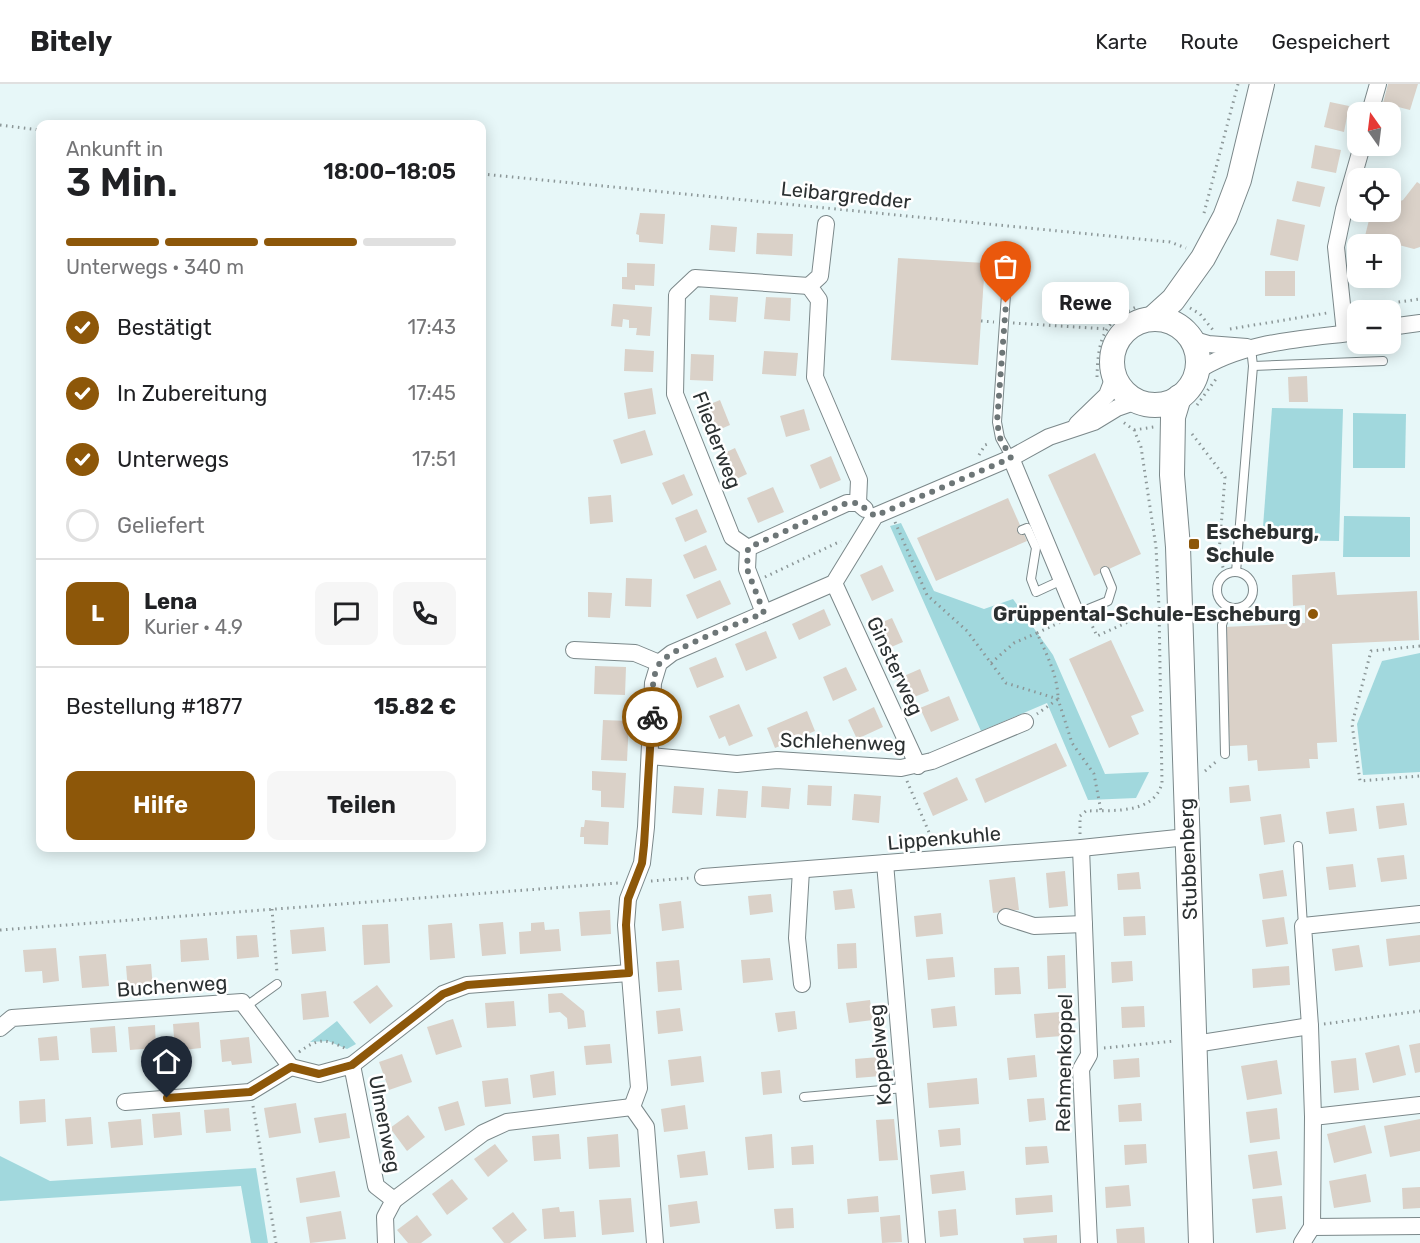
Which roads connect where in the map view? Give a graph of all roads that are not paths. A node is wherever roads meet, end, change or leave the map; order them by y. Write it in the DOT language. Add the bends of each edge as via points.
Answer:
graph roads {
  1 [pos="1262,84"];
  2 [pos="1378,84"];
  3 [pos="1373,102"];
  4 [pos="1359,156"];
  5 [pos="826,224"];
  6 [pos="1203,258"];
  7 [pos="1008,266"];
  8 [pos="809,286"];
  9 [pos="1149,312"];
  10 [pos="1347,322"];
  11 [pos="1420,323"];
  12 [pos="1401,326"];
  13 [pos="1347,334"];
  14 [pos="1190,337"];
  15 [pos="1251,348"];
  16 [pos="1383,361"];
  17 [pos="1253,366"];
  18 [pos="1208,373"];
  19 [pos="1106,377"];
  20 [pos="1140,402"];
  21 [pos="1186,403"];
  22 [pos="1072,429"];
  23 [pos="1011,458"];
  24 [pos="1172,475"];
  25 [pos="858,503"];
  26 [pos="882,513"];
  27 [pos="1022,530"];
  28 [pos="748,548"];
  29 [pos="1105,571"];
  30 [pos="1236,572"];
  31 [pos="1062,580"];
  32 [pos="834,583"];
  33 [pos="1228,607"];
  34 [pos="764,613"];
  35 [pos="1076,614"];
  36 [pos="574,650"];
  37 [pos="659,663"];
  38 [pos="1025,722"];
  39 [pos="1225,754"];
  40 [pos="650,756"];
  41 [pos="918,766"];
  42 [pos="1187,837"];
  43 [pos="1298,846"];
  44 [pos="1081,848"];
  45 [pos="885,863"];
  46 [pos="801,870"];
  47 [pos="704,878"];
  48 [pos="1420,914"];
  49 [pos="1006,917"];
  50 [pos="1084,924"];
  51 [pos="1303,926"];
  52 [pos="629,973"];
  53 [pos="277,984"];
  54 [pos="802,984"];
  55 [pos="245,1007"];
  56 [pos="1310,1026"];
  57 [pos="0,1028"];
  58 [pos="1189,1042"];
  59 [pos="289,1064"];
  60 [pos="352,1065"];
  61 [pos="904,1088"];
  62 [pos="804,1097"];
  63 [pos="125,1102"];
  64 [pos="1420,1105"];
  65 [pos="632,1107"];
  66 [pos="1313,1117"];
  67 [pos="394,1200"];
  68 [pos="1420,1226"];
  69 [pos="1312,1227"];
  70 [pos="386,1243"];
  71 [pos="655,1243"];
  72 [pos="917,1243"];
  73 [pos="1089,1243"];
  74 [pos="1201,1243"];
  75 [pos="1302,1243"];
  1 -- 6 [label="main road" via="1234,196"];
  2 -- 3 [label="street"];
  4 -- 10 [label="street" via="1336,247"];
  5 -- 8 [label="street" via="820,276"];
  6 -- 9 [label="main road" via="1173,300"];
  6 -- 14 [label="main road" via="1185,314"];
  7 -- 23 [label="lane" via="997,422 1000,438"];
  8 -- 25 [label="street" via="819,300 815,377 859,480"];
  8 -- 28 [label="street, Fliederweg" via="695,278 677,295 675,394 732,537"];
  9 -- 14 [label="main road" via="1180,326"];
  9 -- 19 [label="main road" via="1119,338"];
  11 -- 12 [label="street"];
  13 -- 15 [label="street"];
  14 -- 15 [label="street" via="1208,344"];
  14 -- 18 [label="main road"];
  15 -- 17 [label="lane"];
  15 -- 18 [label="street" via="1208,365"];
  16 -- 17 [label="lane"];
  17 -- 30 [label="lane"];
  18 -- 21 [label="main road" via="1190,386"];
  19 -- 20 [label="main road"];
  19 -- 22 [label="street" via="1107,395"];
  20 -- 21 [label="main road"];
  20 -- 22 [label="street"];
  20 -- 24 [label="main road, Stubbenberg" via="1158,427"];
  21 -- 24 [label="main road, Stubbenberg" via="1173,417"];
  22 -- 23 [label="street"];
  23 -- 26 [label="street"];
  23 -- 31 [label="street"];
  24 -- 42 [label="main road, Stubbenberg" via="1178,547"];
  25 -- 26 [label="street"];
  25 -- 28 [label="street" via="847,503"];
  26 -- 32 [label="street"];
  27 -- 31 [label="lane" via="1027,528 1036,548 1031,579 1036,592"];
  28 -- 34 [label="street" via="747,569"];
  29 -- 35 [label="lane" via="1112,588 1108,601"];
  30 -- 33 [label="lane" via="1225,575 1217,590"];
  30 -- 33 [label="lane" via="1249,579 1253,594 1244,606"];
  31 -- 35 [label="street"];
  32 -- 34 [label="street"];
  32 -- 41 [label="street, Ginsterweg"];
  33 -- 39 [label="lane" via="1222,626"];
  34 -- 37 [label="street" via="672,652"];
  36 -- 37 [label="street" via="635,654"];
  37 -- 40 [label="street" via="653,683"];
  38 -- 41 [label="street, Schlehenweg"];
  40 -- 41 [label="street, Schlehenweg" via="736,764 777,760"];
  40 -- 52 [label="street" via="642,863 628,899"];
  42 -- 44 [label="street, Lippenkuhle"];
  42 -- 58 [label="main road, Stubbenberg"];
  43 -- 51 [label="lane"];
  44 -- 45 [label="street, Lippenkuhle"];
  44 -- 50 [label="street, Rehmenkoppel"];
  45 -- 46 [label="street, Lippenkuhle"];
  45 -- 61 [label="street, Koppelweg"];
  46 -- 47 [label="street, Lippenkuhle"];
  46 -- 54 [label="street" via="797,938"];
  48 -- 51 [label="street"];
  49 -- 50 [label="street" via="1034,926"];
  50 -- 73 [label="street, Rehmenkoppel" via="1089,1055 1081,1069"];
  51 -- 56 [label="street"];
  52 -- 60 [label="street" via="467,985 443,994"];
  52 -- 65 [label="street" via="639,1088"];
  53 -- 55 [label="lane"];
  55 -- 57 [label="street, Buchenweg" via="242,1002 12,1018"];
  55 -- 59 [label="street, Buchenweg"];
  56 -- 58 [label="street"];
  56 -- 66 [label="street"];
  58 -- 74 [label="main road, Stubbenberg"];
  59 -- 60 [label="street, Ulmenweg" via="319,1074"];
  59 -- 63 [label="street" via="250,1092"];
  60 -- 67 [label="street, Ulmenweg" via="376,1186"];
  61 -- 62 [label="lane"];
  61 -- 72 [label="street, Koppelweg"];
  64 -- 66 [label="street"];
  65 -- 67 [label="street" via="507,1122 483,1133"];
  65 -- 71 [label="street" via="646,1127"];
  66 -- 69 [label="street"];
  67 -- 70 [label="street, Ulmenweg" via="385,1217"];
  68 -- 69 [label="street"];
  69 -- 75 [label="street"];
}
